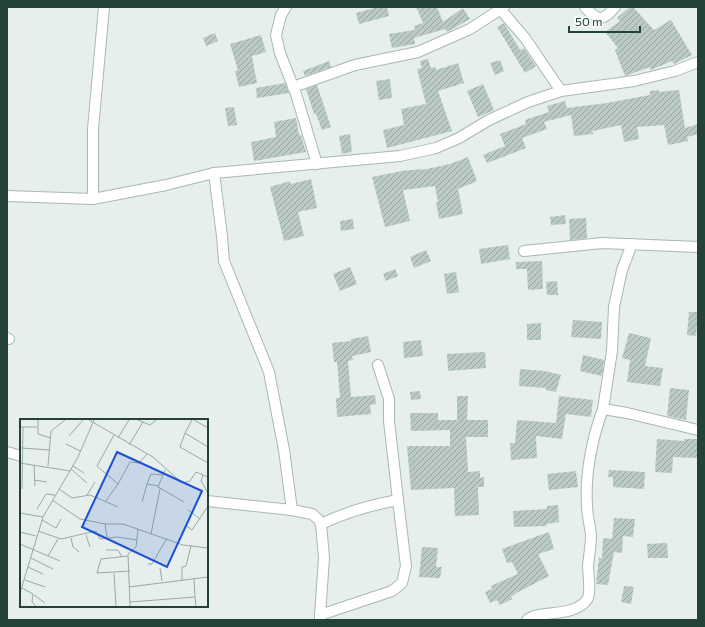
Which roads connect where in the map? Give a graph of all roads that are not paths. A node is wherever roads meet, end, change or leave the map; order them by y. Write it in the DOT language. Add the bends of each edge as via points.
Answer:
graph roads {
  1 [pos="104,7"];
  2 [pos="286,7"];
  3 [pos="585,7"];
  4 [pos="615,7"];
  5 [pos="502,8"];
  6 [pos="698,62"];
  7 [pos="293,87"];
  8 [pos="561,91"];
  9 [pos="317,164"];
  10 [pos="214,173"];
  11 [pos="7,196"];
  12 [pos="93,199"];
  13 [pos="632,244"];
  14 [pos="698,247"];
  15 [pos="524,251"];
  16 [pos="378,365"];
  17 [pos="603,409"];
  18 [pos="698,430"];
  19 [pos="7,452"];
  20 [pos="20,456"];
  21 [pos="398,500"];
  22 [pos="208,501"];
  23 [pos="292,510"];
  24 [pos="321,524"];
  25 [pos="320,618"];
  26 [pos="526,620"];
  1 -- 12 [label="street" via="93,130"];
  2 -- 7 [label="street" via="276,34"];
  3 -- 4 [label="street" via="594,17 603,18"];
  5 -- 7 [label="street" via="470,29 418,52 354,65"];
  5 -- 8 [label="street"];
  6 -- 8 [label="street" via="675,71 634,81"];
  7 -- 9 [label="street"];
  8 -- 9 [label="street" via="528,102 436,148 400,156"];
  9 -- 10 [label="street"];
  10 -- 12 [label="street"];
  10 -- 23 [label="street" via="224,261 269,372"];
  11 -- 12 [label="street"];
  13 -- 14 [label="street"];
  13 -- 15 [label="street" via="602,243"];
  13 -- 17 [label="street" via="622,270 614,307 612,351"];
  16 -- 21 [label="street" via="389,399"];
  17 -- 18 [label="street"];
  17 -- 26 [label="street" via="596,432 588,480 587,504 591,536 588,600 563,613"];
  19 -- 20 [label="street"];
  21 -- 24 [label="street" via="345,513"];
  21 -- 25 [label="street" via="406,566 402,583 392,591"];
  22 -- 23 [label="street"];
  23 -- 24 [label="street" via="312,514"];
  24 -- 25 [label="street" via="324,558"];
}
